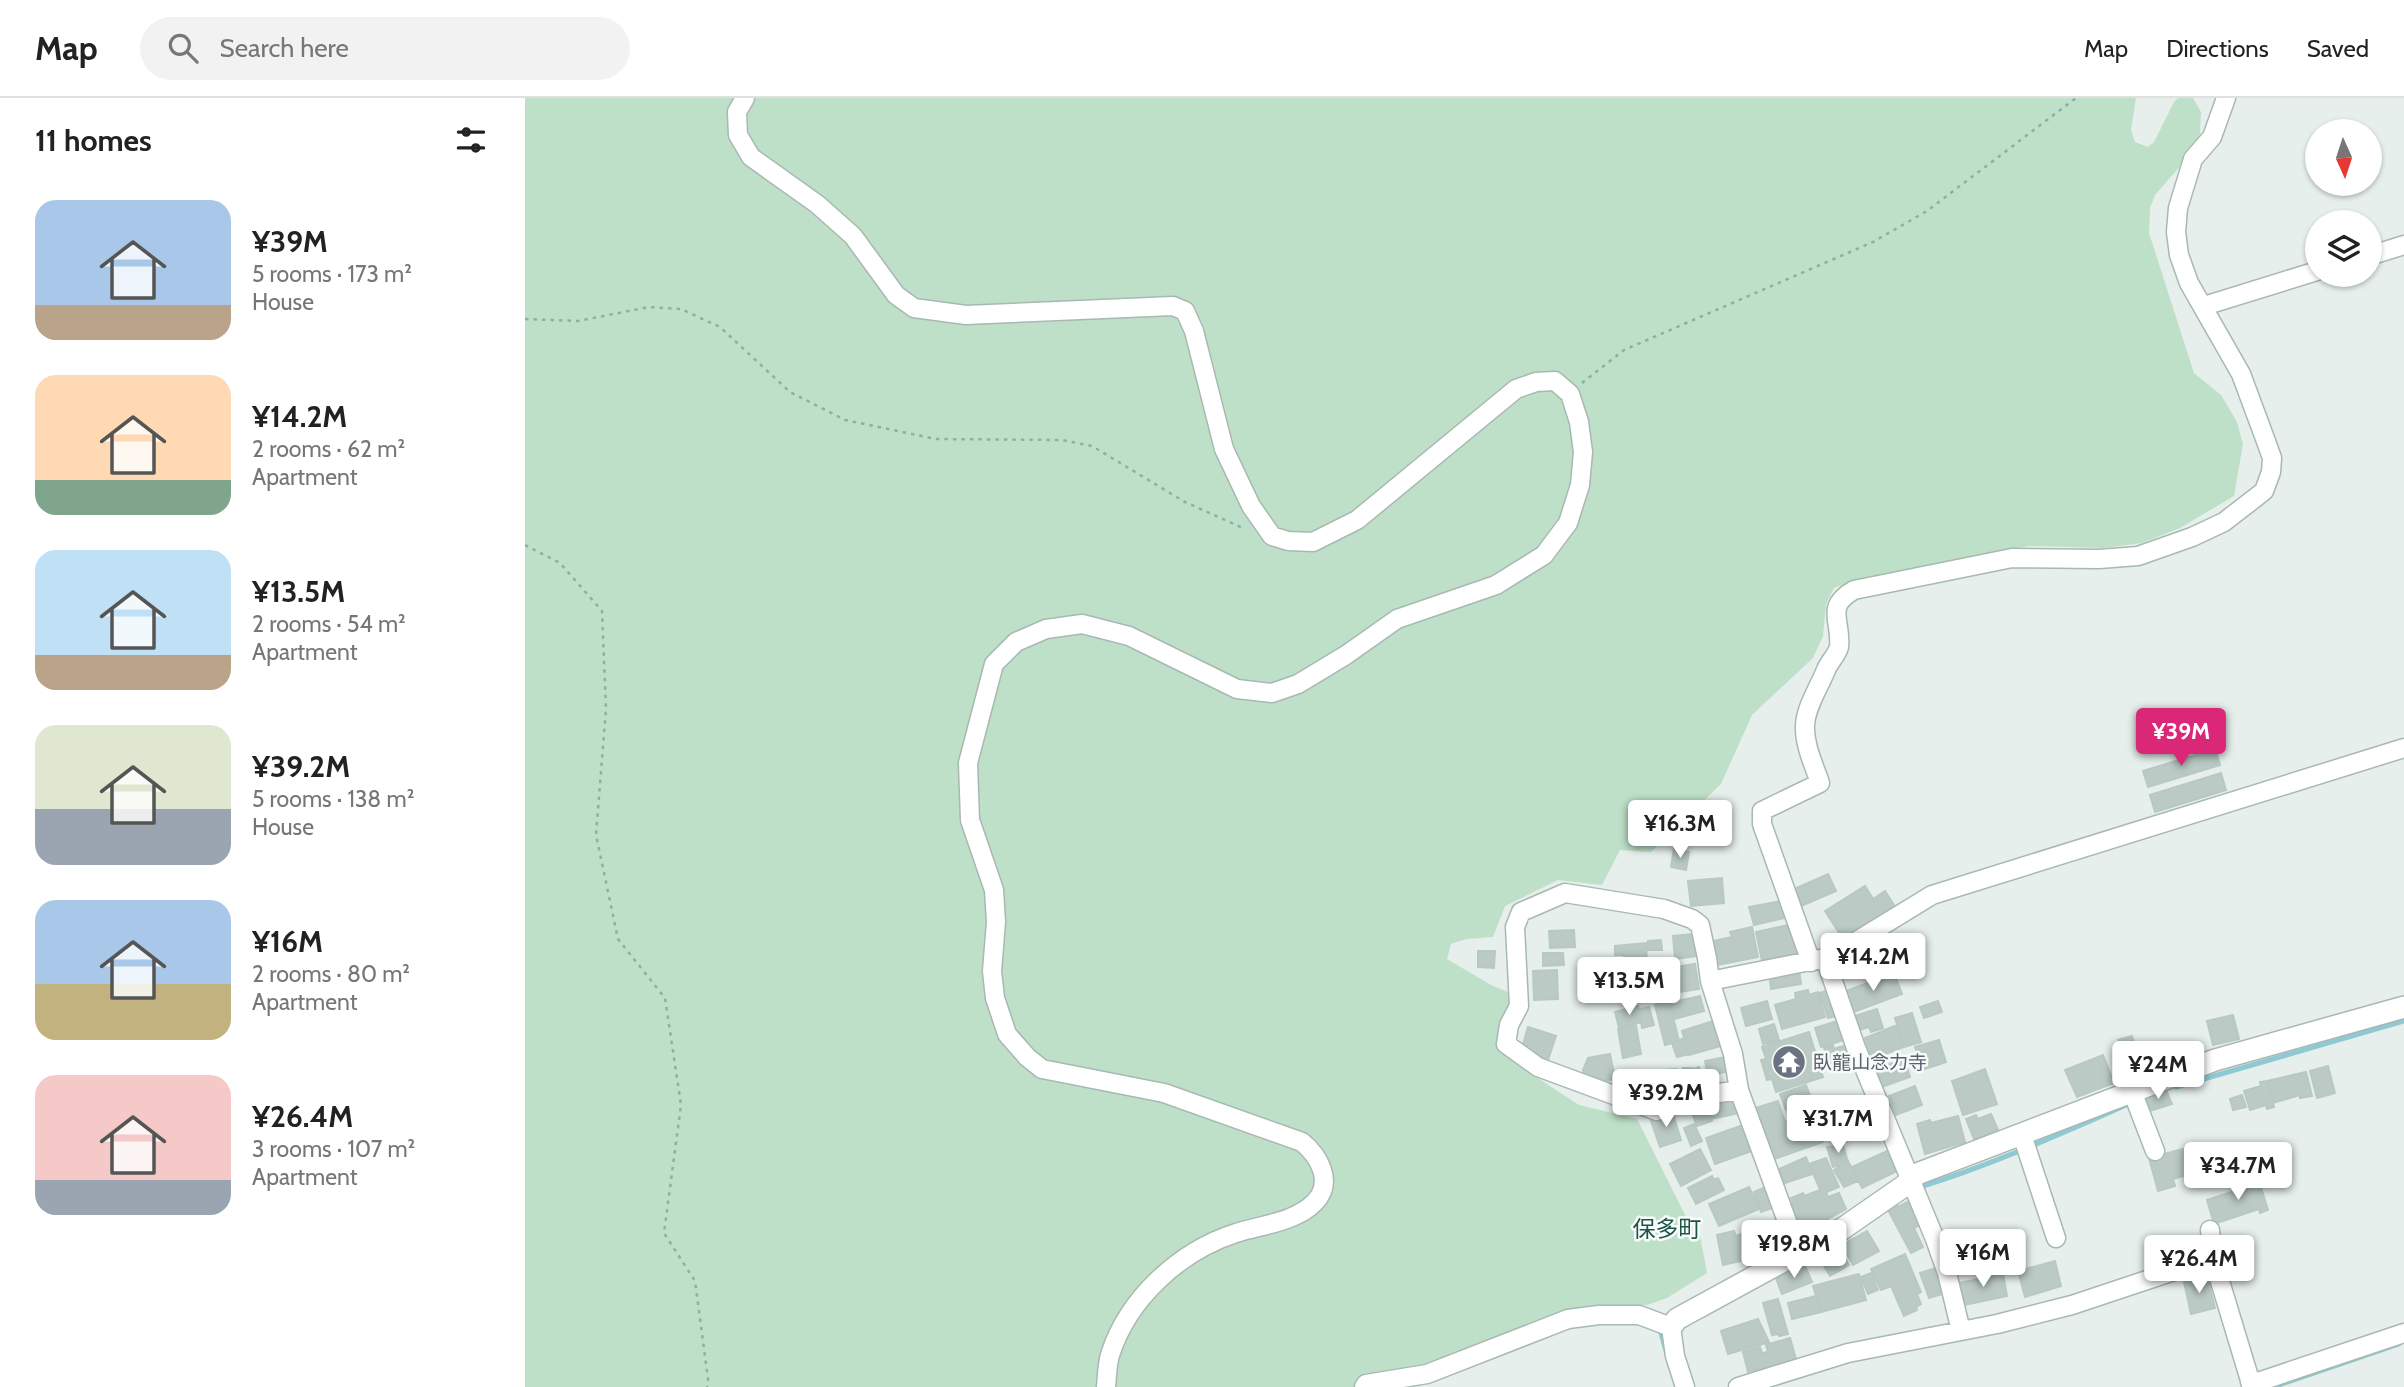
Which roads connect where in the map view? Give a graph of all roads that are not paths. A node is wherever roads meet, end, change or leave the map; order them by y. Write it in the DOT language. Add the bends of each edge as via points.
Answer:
graph roads {
  1 [pos="745,98"];
  2 [pos="2226,98"];
  3 [pos="2404,245"];
  4 [pos="2382,252"];
  5 [pos="2305,275"];
  6 [pos="2204,306"];
  7 [pos="2404,748"];
  8 [pos="1818,960"];
  9 [pos="1710,981"];
  10 [pos="2404,1007"];
  11 [pos="1739,1090"];
  12 [pos="2132,1091"];
  13 [pos="2025,1143"];
  14 [pos="2155,1151"];
  15 [pos="1911,1179"];
  16 [pos="2210,1230"];
  17 [pos="2056,1238"];
  18 [pos="1796,1246"];
  19 [pos="2213,1258"];
  20 [pos="1666,1325"];
  21 [pos="1961,1331"];
  22 [pos="2404,1333"];
  23 [pos="2251,1385"];
  24 [pos="1106,1387"];
  25 [pos="1364,1387"];
  26 [pos="1685,1387"];
  27 [pos="1738,1387"];
  1 -- 24 [label="street" via="737,112 738,135 751,157 853,236 896,295 914,308 966,315 1173,306 1185,312 1224,449 1251,506 1272,536 1313,542 1357,520 1516,389 1555,381 1570,394 1579,422 1583,452 1580,485 1567,523 1544,555 1496,585 1397,619 1298,684 1272,693 1237,689 1129,636 1082,624 1046,629 1016,642 994,664 968,762 967,786 970,820 994,890 992,971 1007,1034 1042,1069 1164,1093 1302,1142 1323,1168 1323,1190 1315,1202 1290,1217 1199,1248 1161,1276 1123,1322 1109,1357"];
  2 -- 6 [label="street" via="2213,137 2193,159 2178,208 2179,255"];
  3 -- 4 [label="street"];
  5 -- 6 [label="street"];
  6 -- 8 [label="street" via="2241,374 2272,458 2264,491 2224,522 2138,555 2012,558 1854,590 1836,608 1839,649 1828,665 1805,726 1820,783 1762,811 1762,824"];
  7 -- 8 [label="street" via="1932,895 1834,955"];
  8 -- 9 [label="street"];
  8 -- 15 [label="street"];
  9 -- 11 [label="street"];
  9 -- 11 [label="street" via="1700,925 1692,919 1664,909 1565,893 1521,912 1515,927 1519,1006 1506,1044 1538,1067 1657,1111 1692,1097"];
  10 -- 12 [label="street" via="2215,1060"];
  11 -- 18 [label="street"];
  12 -- 13 [label="street"];
  12 -- 14 [label="street"];
  13 -- 15 [label="street"];
  13 -- 17 [label="street"];
  15 -- 18 [label="street" via="1842,1229"];
  15 -- 21 [label="street" via="1947,1273"];
  16 -- 19 [label="street"];
  18 -- 20 [label="street"];
  19 -- 21 [label="street" via="2072,1305"];
  19 -- 23 [label="street"];
  20 -- 25 [label="street" via="1639,1315 1568,1319 1427,1374"];
  20 -- 26 [label="street"];
  21 -- 27 [label="street" via="1848,1353"];
  22 -- 23 [label="street"];
}
